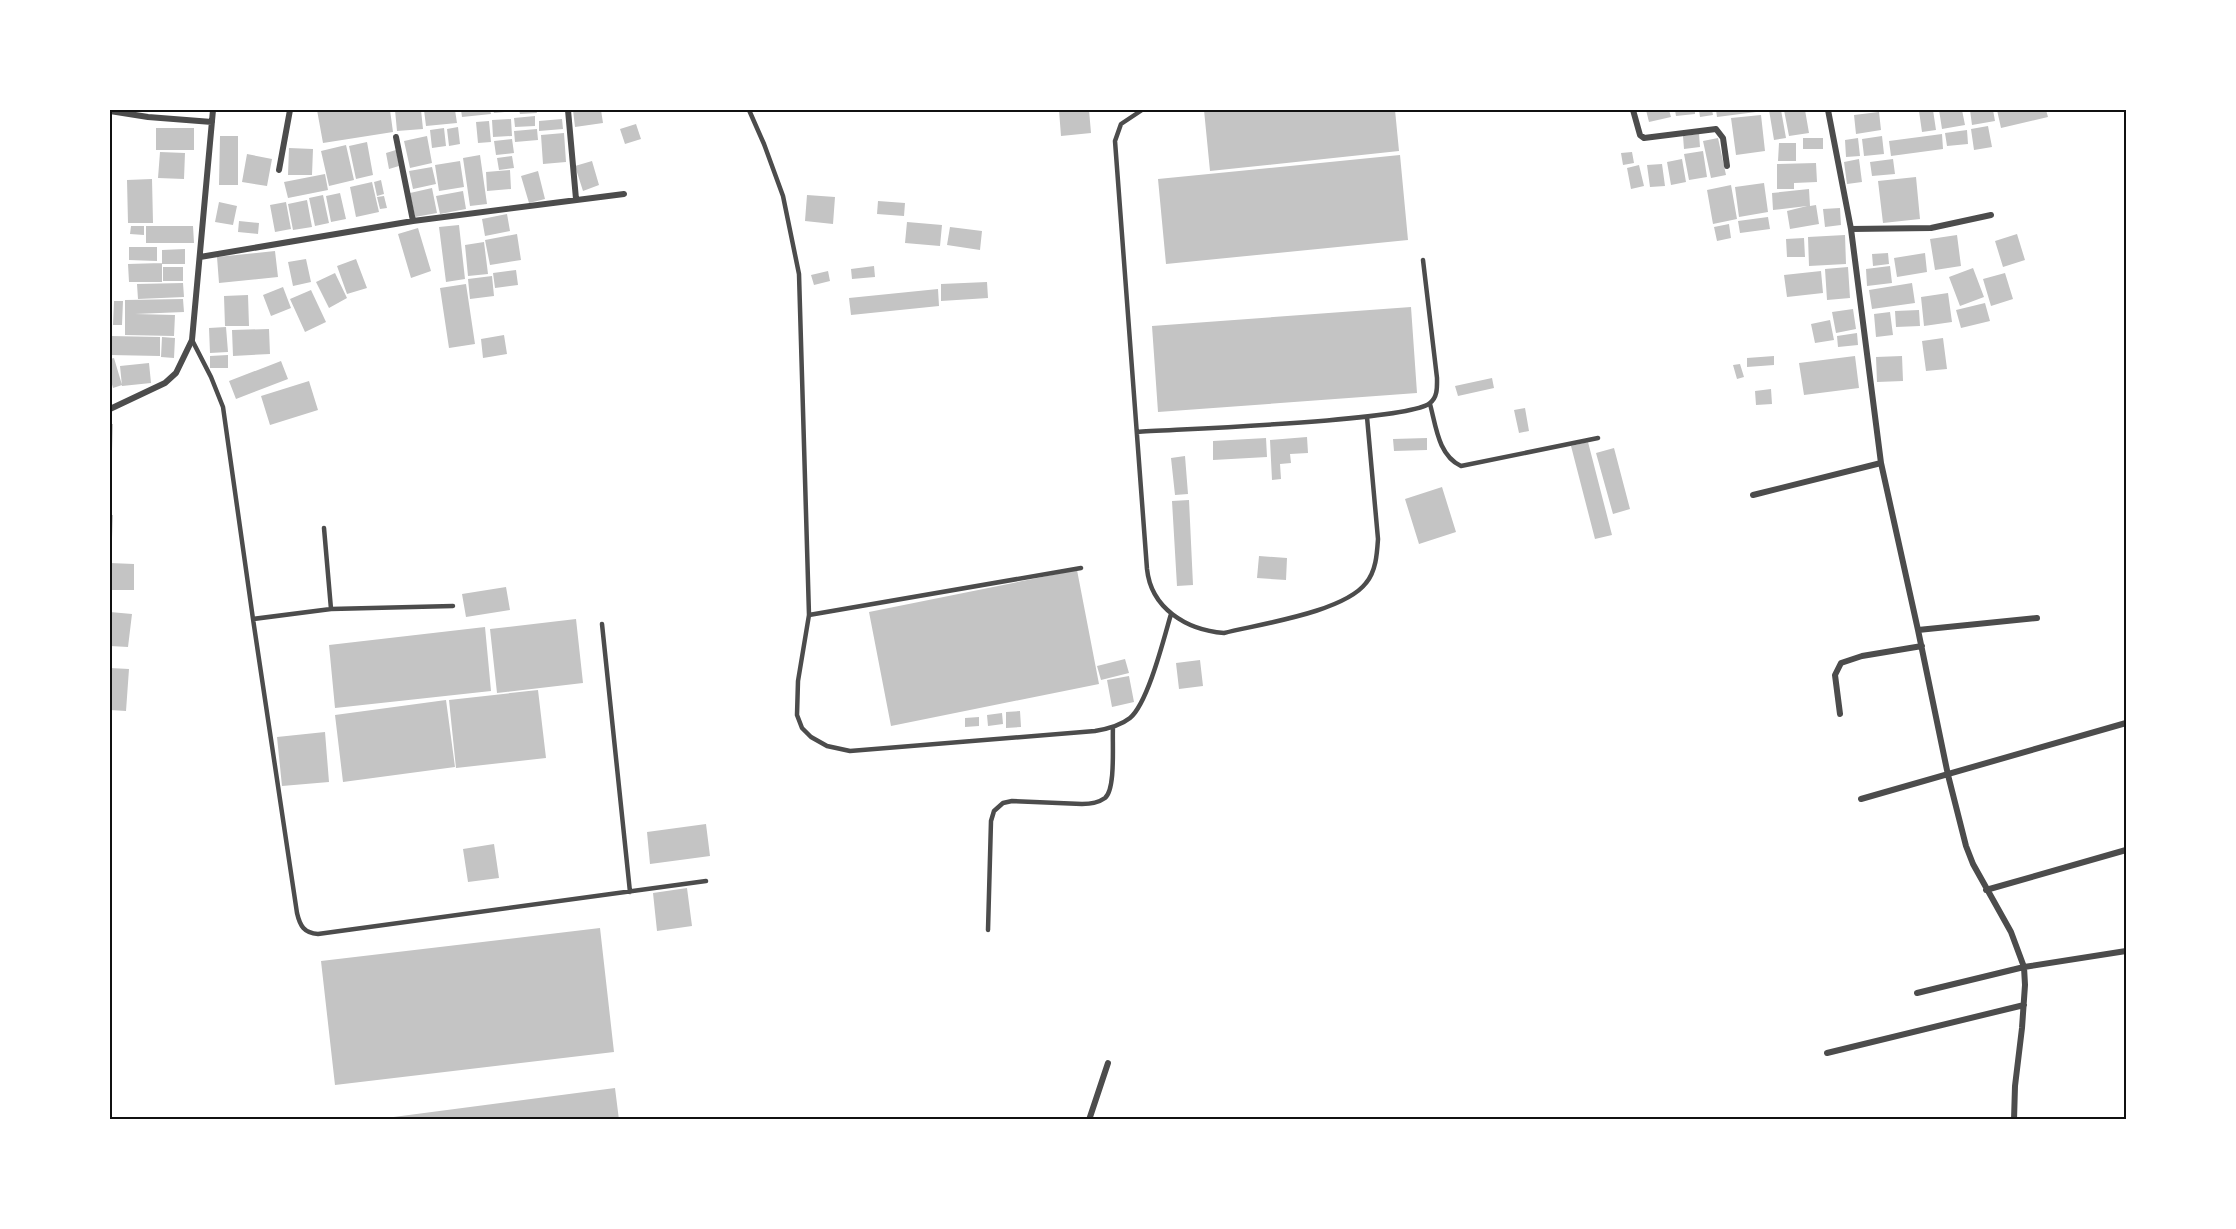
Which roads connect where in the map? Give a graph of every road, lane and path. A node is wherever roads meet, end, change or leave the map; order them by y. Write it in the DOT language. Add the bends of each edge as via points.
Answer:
graph roads {
  1 [pos="213,110"];
  2 [pos="290,110"];
  3 [pos="568,110"];
  4 [pos="749,110"];
  5 [pos="1142,110"];
  6 [pos="1633,110"];
  7 [pos="1828,110"];
  8 [pos="110,111"];
  9 [pos="212,122"];
  10 [pos="396,137"];
  11 [pos="1727,166"];
  12 [pos="279,170"];
  13 [pos="624,194"];
  14 [pos="576,199"];
  15 [pos="1991,215"];
  16 [pos="413,221"];
  17 [pos="1851,230"];
  18 [pos="200,257"];
  19 [pos="1423,260"];
  20 [pos="192,340"];
  21 [pos="1430,404"];
  22 [pos="110,409"];
  23 [pos="1367,417"];
  24 [pos="1137,432"];
  25 [pos="1598,438"];
  26 [pos="1881,463"];
  27 [pos="1753,495"];
  28 [pos="324,528"];
  29 [pos="1081,568"];
  30 [pos="453,606"];
  31 [pos="331,609"];
  32 [pos="1171,614"];
  33 [pos="809,615"];
  34 [pos="2037,618"];
  35 [pos="253,619"];
  36 [pos="602,624"];
  37 [pos="1918,630"];
  38 [pos="1922,646"];
  39 [pos="1840,714"];
  40 [pos="2127,723"];
  41 [pos="1113,727"];
  42 [pos="1948,775"];
  43 [pos="1861,799"];
  44 [pos="2127,849"];
  45 [pos="706,881"];
  46 [pos="1986,890"];
  47 [pos="630,892"];
  48 [pos="988,930"];
  49 [pos="2127,951"];
  50 [pos="2024,967"];
  51 [pos="1917,993"];
  52 [pos="2024,1005"];
  53 [pos="1827,1053"];
  54 [pos="1108,1064"];
  55 [pos="1089,1119"];
  56 [pos="2014,1119"];
  1 -- 9 [label="street"];
  2 -- 12 [label="street"];
  3 -- 14 [label="street"];
  4 -- 33 [label="lane" via="783,196 799,274"];
  5 -- 24 [label="lane" via="1121,124 1115,141"];
  6 -- 11 [label="street" via="1644,138 1716,129 1723,138"];
  7 -- 17 [label="street"];
  8 -- 9 [label="street"];
  9 -- 18 [label="street"];
  10 -- 16 [label="street"];
  13 -- 14 [label="street"];
  14 -- 16 [label="street"];
  15 -- 17 [label="street" via="1931,228"];
  16 -- 18 [label="street"];
  17 -- 26 [label="street"];
  18 -- 20 [label="street"];
  19 -- 21 [label="lane" via="1437,378 1437,392"];
  20 -- 22 [label="street" via="176,373 165,383"];
  20 -- 35 [label="lane" via="223,407"];
  21 -- 23 [label="lane"];
  21 -- 25 [label="lane" via="1443,449 1461,466"];
  23 -- 24 [label="lane"];
  23 -- 32 [label="lane" via="1378,539 1373,569 1362,587 1327,608 1224,633 1207,632"];
  24 -- 32 [label="lane" via="1148,580 1155,597"];
  26 -- 27 [label="street"];
  26 -- 37 [label="street"];
  28 -- 31 [label="lane"];
  29 -- 33 [label="lane"];
  30 -- 31 [label="lane"];
  31 -- 35 [label="lane"];
  32 -- 41 [label="lane" via="1139,706 1132,716"];
  33 -- 41 [label="lane" via="798,681 797,715 802,728 827,746 850,751"];
  34 -- 37 [label="street"];
  35 -- 47 [label="lane" via="297,913 305,931 318,934"];
  36 -- 47 [label="lane"];
  37 -- 38 [label="street"];
  38 -- 39 [label="street" via="1841,663 1835,675"];
  38 -- 42 [label="street"];
  40 -- 42 [label="street"];
  41 -- 48 [label="lane" via="1111,781 1104,798 1082,804 1012,801 994,811"];
  42 -- 43 [label="street"];
  42 -- 46 [label="street" via="1966,846"];
  44 -- 46 [label="street"];
  45 -- 47 [label="lane"];
  46 -- 50 [label="street" via="2011,932"];
  49 -- 50 [label="street"];
  50 -- 51 [label="street"];
  50 -- 52 [label="street"];
  52 -- 53 [label="street"];
  52 -- 56 [label="street"];
  54 -- 55 [label="street"];
}
